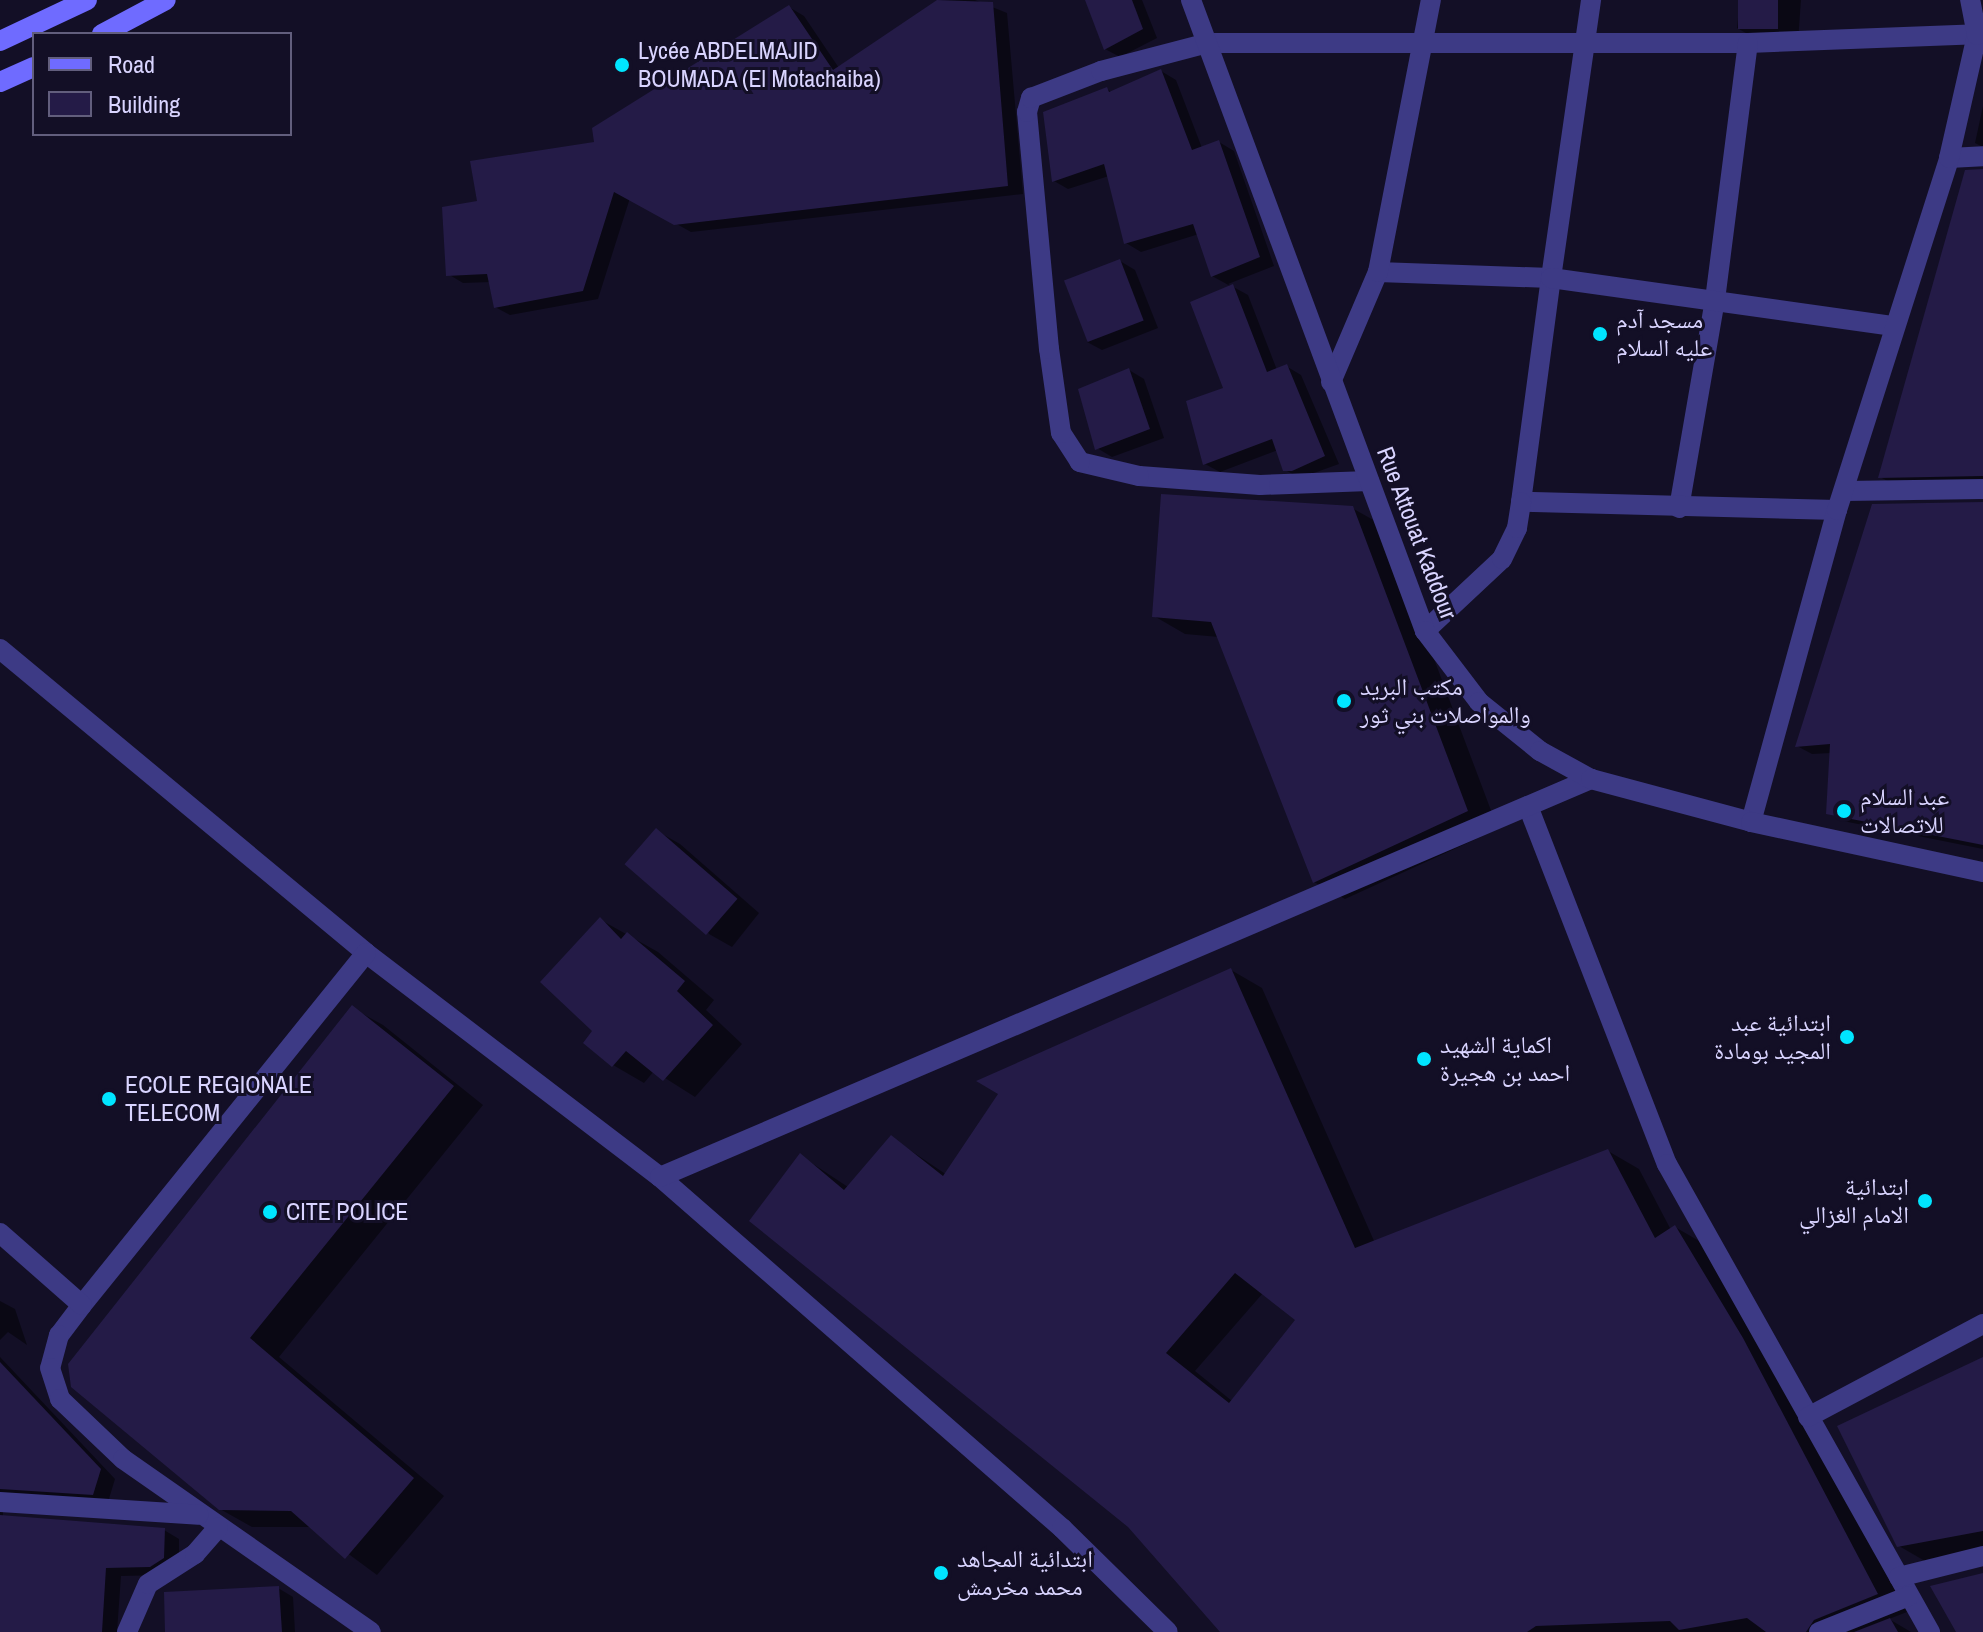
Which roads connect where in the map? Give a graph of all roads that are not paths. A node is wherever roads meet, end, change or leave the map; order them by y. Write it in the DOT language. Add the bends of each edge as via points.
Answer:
graph roads {
  1 [pos="87,0"];
  2 [pos="166,0"];
  3 [pos="1191,0"];
  4 [pos="1431,0"];
  5 [pos="1591,0"];
  6 [pos="1970,0"];
  7 [pos="106,32"];
  8 [pos="1980,35"];
  9 [pos="0,41"];
  10 [pos="1208,43"];
  11 [pos="1748,43"];
  12 [pos="1424,44"];
  13 [pos="1585,45"];
  14 [pos="32,68"];
  15 [pos="0,82"];
  16 [pos="1983,156"];
  17 [pos="1949,158"];
  18 [pos="1378,272"];
  19 [pos="1551,278"];
  20 [pos="1715,300"];
  21 [pos="1894,326"];
  22 [pos="1331,382"];
  23 [pos="1369,481"];
  24 [pos="1983,489"];
  25 [pos="1845,491"];
  26 [pos="1521,502"];
  27 [pos="1679,508"];
  28 [pos="1837,510"];
  29 [pos="1425,631"];
  30 [pos="0,649"];
  31 [pos="1591,779"];
  32 [pos="1528,806"];
  33 [pos="1751,822"];
  34 [pos="1983,872"];
  35 [pos="366,953"];
  36 [pos="660,1177"];
  37 [pos="0,1233"];
  38 [pos="82,1305"];
  39 [pos="1983,1324"];
  40 [pos="1808,1417"];
  41 [pos="0,1502"];
  42 [pos="199,1515"];
  43 [pos="218,1528"];
  44 [pos="1983,1556"];
  45 [pos="1899,1577"];
  46 [pos="1909,1596"];
  47 [pos="127,1632"];
  48 [pos="371,1632"];
  49 [pos="1168,1632"];
  50 [pos="1819,1632"];
  51 [pos="1930,1632"];
  1 -- 9 [label="main road"];
  2 -- 7 [label="main road"];
  3 -- 10 [label="street, Rue Attouat Kaddour"];
  4 -- 12 [label="street"];
  5 -- 13 [label="street"];
  6 -- 8 [label="street"];
  8 -- 11 [label="street"];
  8 -- 17 [label="street"];
  10 -- 12 [label="street"];
  10 -- 22 [label="street, Rue Attouat Kaddour"];
  10 -- 23 [label="street" via="1101,71 1031,98 1029,127 1061,433 1080,462 1139,476 1260,485"];
  11 -- 13 [label="street"];
  11 -- 20 [label="street"];
  12 -- 13 [label="street"];
  12 -- 18 [label="street"];
  13 -- 19 [label="street"];
  14 -- 15 [label="main road"];
  16 -- 17 [label="street"];
  17 -- 21 [label="street"];
  18 -- 19 [label="street"];
  18 -- 22 [label="street"];
  19 -- 20 [label="street"];
  19 -- 26 [label="street"];
  20 -- 21 [label="street"];
  20 -- 27 [label="street"];
  21 -- 25 [label="street"];
  22 -- 23 [label="street, Rue Attouat Kaddour"];
  23 -- 29 [label="street, Rue Attouat Kaddour"];
  24 -- 25 [label="street"];
  25 -- 28 [label="street"];
  26 -- 27 [label="street"];
  26 -- 29 [label="street" via="1517,528 1502,559"];
  27 -- 28 [label="street"];
  28 -- 33 [label="street"];
  29 -- 31 [label="street, Rue Attouat Kaddour" via="1504,726"];
  30 -- 35 [label="street"];
  31 -- 32 [label="street"];
  31 -- 33 [label="street, Rue Attouat Kaddour"];
  32 -- 36 [label="street"];
  32 -- 40 [label="street" via="1667,1164"];
  33 -- 34 [label="street, Rue Attouat Kaddour"];
  35 -- 36 [label="street"];
  35 -- 38 [label="street"];
  36 -- 49 [label="street" via="1062,1528"];
  37 -- 38 [label="street"];
  38 -- 42 [label="street" via="52,1350 50,1368 60,1399 123,1459"];
  39 -- 40 [label="street"];
  40 -- 45 [label="street"];
  41 -- 42 [label="street"];
  42 -- 43 [label="street"];
  43 -- 47 [label="street" via="195,1554 148,1584"];
  43 -- 48 [label="street"];
  44 -- 45 [label="street"];
  45 -- 46 [label="street"];
  46 -- 50 [label="street"];
  46 -- 51 [label="street"];
}
